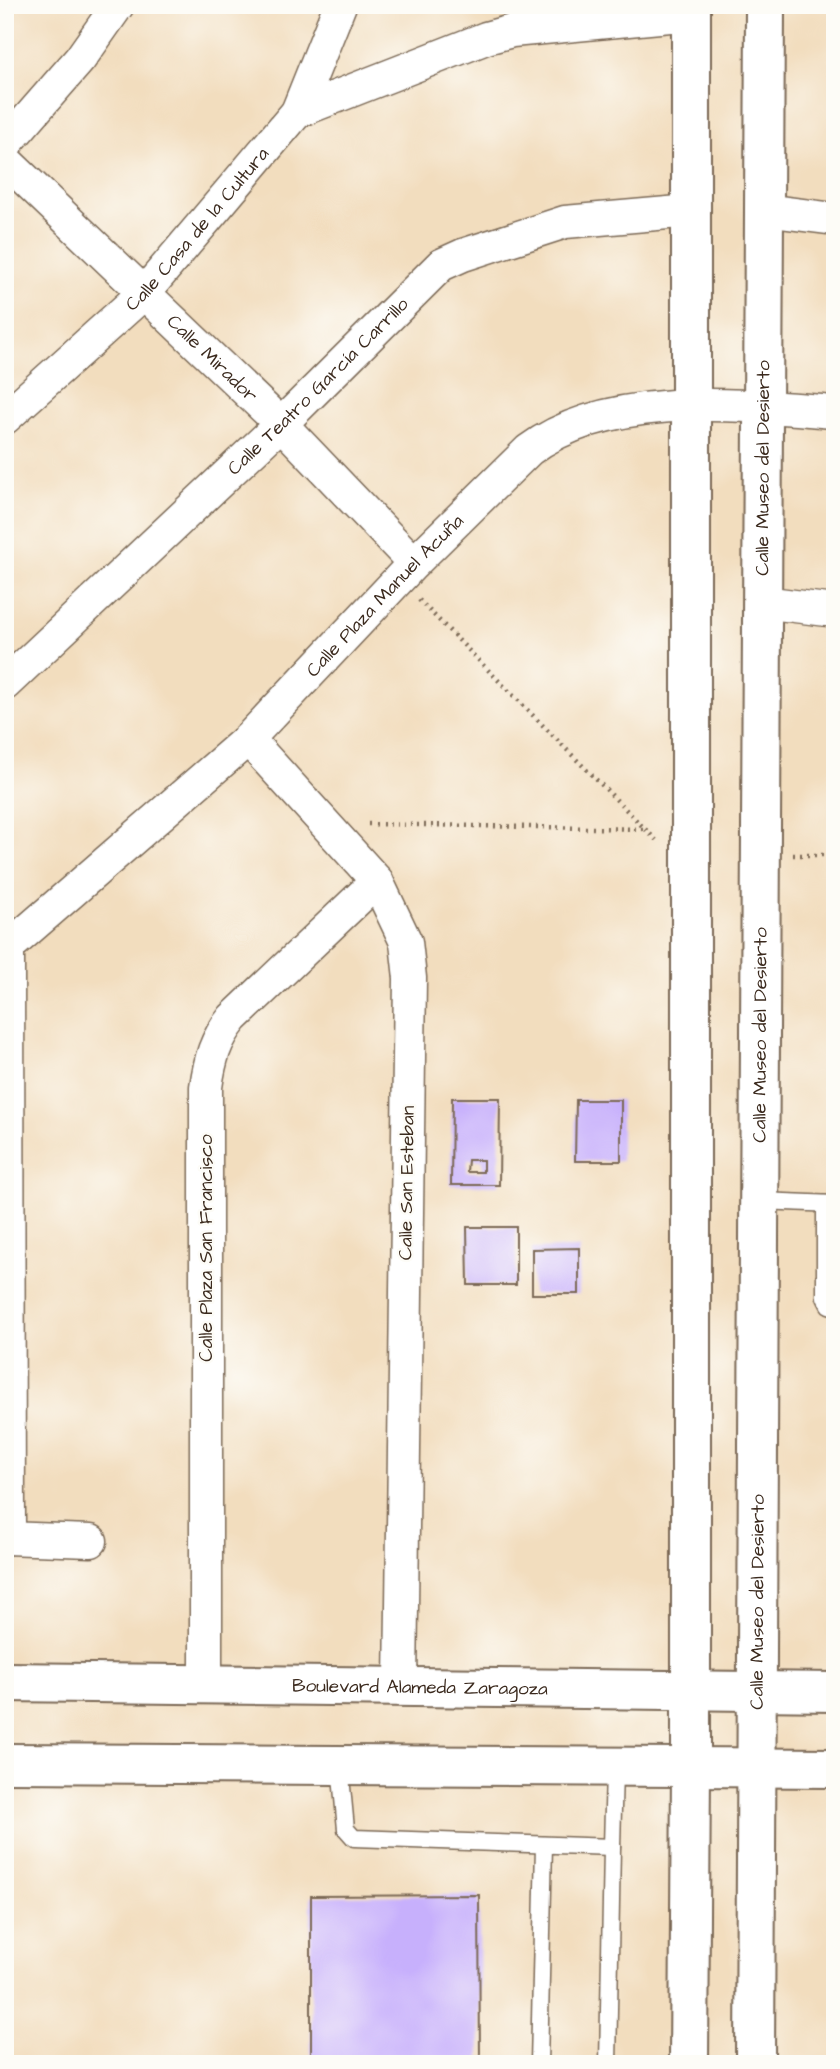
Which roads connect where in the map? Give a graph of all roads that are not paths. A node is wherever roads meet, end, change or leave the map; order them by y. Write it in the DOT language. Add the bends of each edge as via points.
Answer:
graph roads {
  1 [pos="118,5"];
  2 [pos="340,5"];
  3 [pos="765,5"];
  4 [pos="691,10"];
  5 [pos="297,112"];
  6 [pos="5,145"];
  7 [pos="5,160"];
  8 [pos="764,210"];
  9 [pos="691,211"];
  10 [pos="835,219"];
  11 [pos="144,293"];
  12 [pos="692,404"];
  13 [pos="763,407"];
  14 [pos="835,412"];
  15 [pos="5,418"];
  16 [pos="281,424"];
  17 [pos="406,571"];
  18 [pos="762,602"];
  19 [pos="835,611"];
  20 [pos="5,684"];
  21 [pos="248,738"];
  22 [pos="377,881"];
  23 [pos="7,950"];
  24 [pos="760,1201"];
  25 [pos="830,1204"];
  26 [pos="835,1307"];
  27 [pos="7,1538"];
  28 [pos="91,1541"];
  29 [pos="5,1682"];
  30 [pos="206,1684"];
  31 [pos="401,1685"];
  32 [pos="691,1691"];
  33 [pos="758,1692"];
  34 [pos="835,1692"];
  35 [pos="5,1763"];
  36 [pos="340,1766"];
  37 [pos="835,1768"];
  38 [pos="614,1769"];
  39 [pos="691,1769"];
  40 [pos="758,1769"];
  41 [pos="544,1845"];
  42 [pos="612,1847"];
  43 [pos="540,2064"];
  44 [pos="608,2064"];
  45 [pos="688,2064"];
  46 [pos="755,2064"];
  1 -- 6 [label="street" via="80,59"];
  2 -- 5 [label="street, Calle Casa de la Cultura"];
  3 -- 8 [label="street, Calle Museo del Desierto"];
  4 -- 5 [label="street" via="512,31"];
  4 -- 9 [label="street"];
  5 -- 11 [label="street, Calle Casa de la Cultura"];
  7 -- 11 [label="street, Calle Mirador"];
  8 -- 10 [label="street"];
  8 -- 13 [label="street, Calle Museo del Desierto"];
  9 -- 12 [label="street"];
  9 -- 16 [label="street, Calle Teatro García Carrillo" via="565,222 441,265"];
  11 -- 15 [label="street, Calle Casa de la Cultura"];
  11 -- 16 [label="street, Calle Mirador"];
  12 -- 13 [label="street, Calle Plaza Manuel Acuña"];
  12 -- 17 [label="street, Calle Plaza Manuel Acuña" via="594,418 549,434"];
  12 -- 32 [label="street"];
  13 -- 14 [label="street, Calle Plaza Manuel Acuña"];
  13 -- 18 [label="street, Calle Museo del Desierto"];
  16 -- 17 [label="street, Calle Mirador"];
  16 -- 20 [label="street, Calle Teatro García Carrillo"];
  17 -- 21 [label="street, Calle Plaza Manuel Acuña"];
  18 -- 19 [label="street"];
  18 -- 24 [label="street, Calle Museo del Desierto"];
  21 -- 22 [label="street, Calle San Esteban"];
  21 -- 23 [label="street, Calle Plaza Manuel Acuña"];
  22 -- 30 [label="street, Calle Plaza San Francisco" via="233,1018 218,1037 210,1059 206,1087"];
  22 -- 31 [label="street, Calle San Esteban" via="406,942 410,978"];
  23 -- 27 [label="street"];
  24 -- 25 [label="lane"];
  24 -- 33 [label="street, Calle Museo del Desierto"];
  25 -- 26 [label="lane" via="825,1297"];
  27 -- 28 [label="street"];
  29 -- 30 [label="street, Boulevard Alameda Zaragoza"];
  30 -- 31 [label="street, Boulevard Alameda Zaragoza"];
  31 -- 32 [label="street, Boulevard Alameda Zaragoza"];
  32 -- 33 [label="street, Boulevard Alameda Zaragoza"];
  32 -- 39 [label="street"];
  33 -- 34 [label="street, Boulevard Alameda Zaragoza"];
  33 -- 40 [label="street, Calle Museo del Desierto"];
  35 -- 36 [label="street"];
  36 -- 38 [label="street"];
  36 -- 41 [label="lane" via="346,1829 354,1838"];
  37 -- 40 [label="street"];
  38 -- 39 [label="street"];
  38 -- 42 [label="lane"];
  39 -- 40 [label="street"];
  39 -- 45 [label="street"];
  40 -- 46 [label="street, Calle Museo del Desierto"];
  41 -- 42 [label="lane"];
  41 -- 43 [label="lane"];
  42 -- 44 [label="lane"];
}
